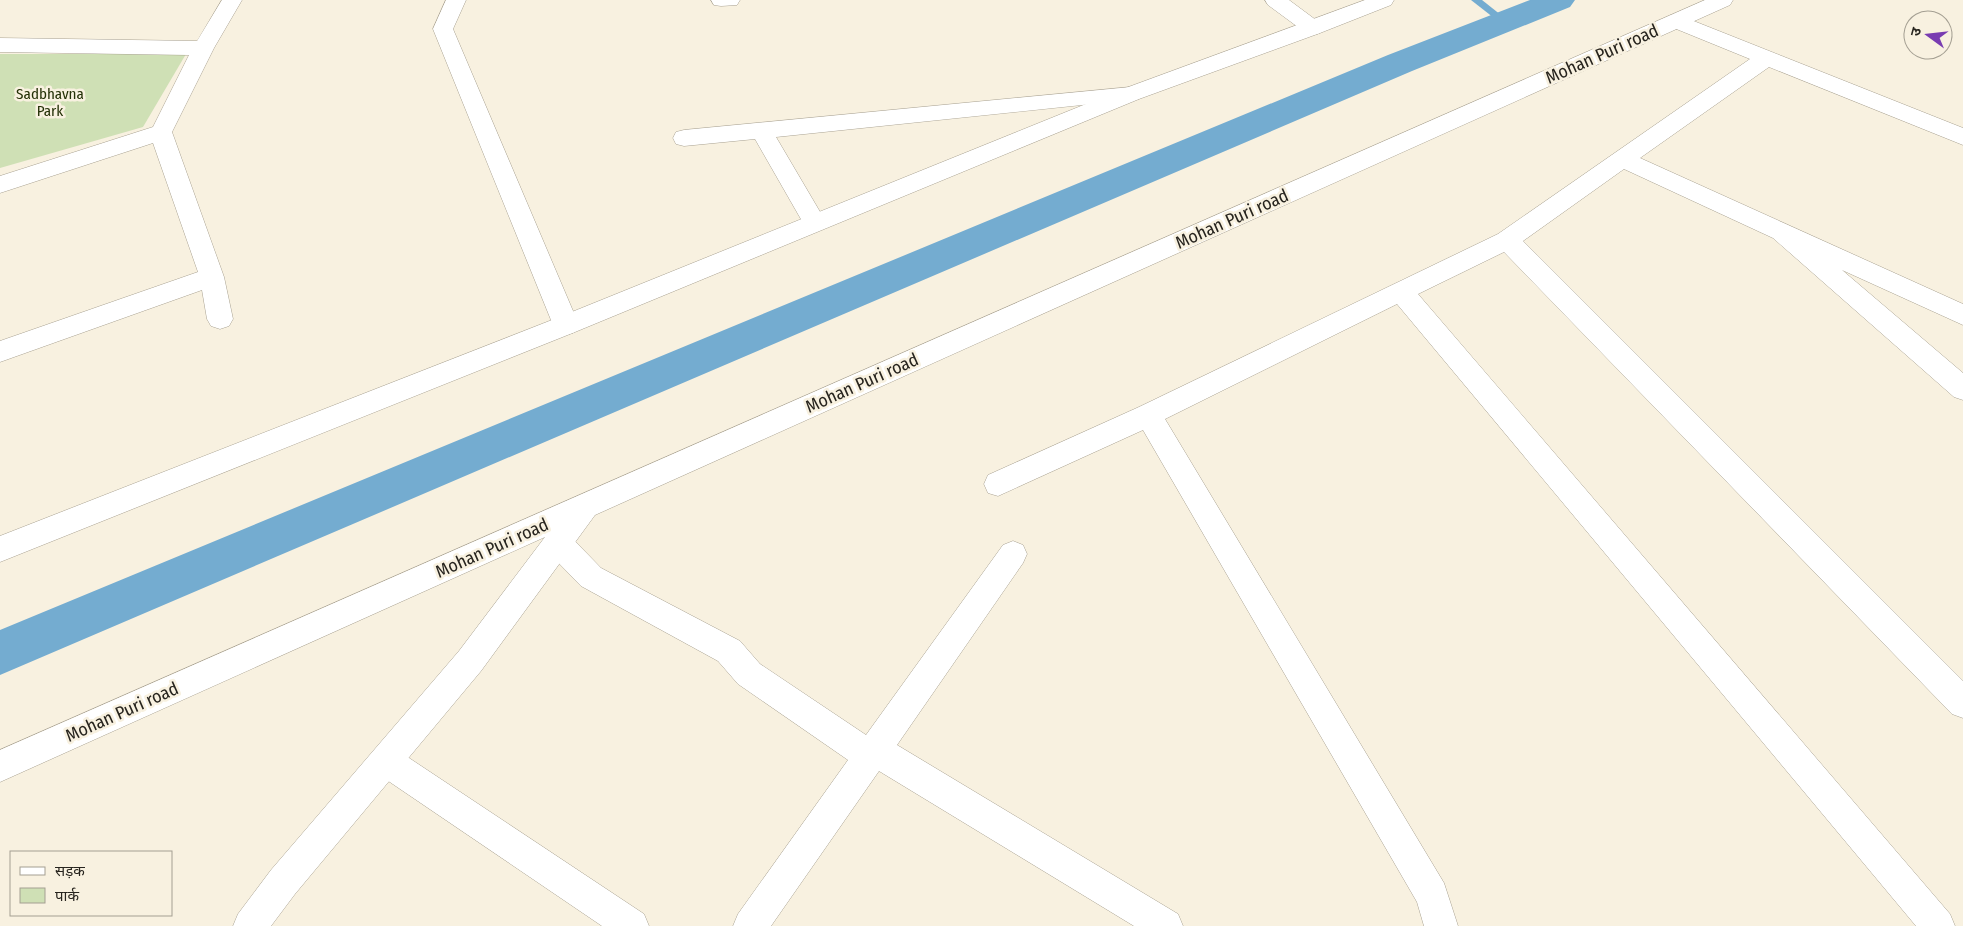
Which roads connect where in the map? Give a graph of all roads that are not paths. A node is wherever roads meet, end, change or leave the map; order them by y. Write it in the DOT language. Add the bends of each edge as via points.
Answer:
graph roads {
  1 [pos="232,0"];
  2 [pos="456,0"];
  3 [pos="721,0"];
  4 [pos="730,0"];
  5 [pos="1275,0"];
  6 [pos="1384,0"];
  7 [pos="1724,0"];
  8 [pos="1676,21"];
  9 [pos="1313,28"];
  10 [pos="0,45"];
  11 [pos="202,48"];
  12 [pos="1766,58"];
  13 [pos="1131,94"];
  14 [pos="761,130"];
  15 [pos="161,132"];
  16 [pos="1963,137"];
  17 [pos="684,138"];
  18 [pos="1622,159"];
  19 [pos="0,185"];
  20 [pos="814,222"];
  21 [pos="1781,232"];
  22 [pos="1507,240"];
  23 [pos="212,277"];
  24 [pos="1401,291"];
  25 [pos="1963,314"];
  26 [pos="220,319"];
  27 [pos="566,325"];
  28 [pos="0,352"];
  29 [pos="1963,389"];
  30 [pos="1148,415"];
  31 [pos="998,484"];
  32 [pos="586,506"];
  33 [pos="558,543"];
  34 [pos="0,549"];
  35 [pos="1013,554"];
  36 [pos="1963,703"];
  37 [pos="875,750"];
  38 [pos="386,761"];
  39 [pos="0,766"];
  40 [pos="250,926"];
  41 [pos="632,926"];
  42 [pos="750,926"];
  43 [pos="1166,926"];
  44 [pos="1441,926"];
  45 [pos="1938,926"];
  1 -- 11 [label="street"];
  2 -- 27 [label="street" via="443,29"];
  3 -- 4 [label="street"];
  5 -- 9 [label="street"];
  6 -- 9 [label="street"];
  7 -- 8 [label="street, Mohan Puri road"];
  8 -- 12 [label="street"];
  8 -- 32 [label="street, Mohan Puri road"];
  9 -- 13 [label="street"];
  10 -- 11 [label="street"];
  11 -- 15 [label="street"];
  12 -- 16 [label="street"];
  12 -- 18 [label="street"];
  13 -- 14 [label="street"];
  13 -- 20 [label="street"];
  14 -- 17 [label="street"];
  14 -- 20 [label="street"];
  15 -- 19 [label="street"];
  15 -- 23 [label="street"];
  18 -- 21 [label="street"];
  18 -- 22 [label="street"];
  20 -- 27 [label="street"];
  21 -- 25 [label="street"];
  21 -- 29 [label="street"];
  22 -- 24 [label="street"];
  22 -- 36 [label="street"];
  23 -- 26 [label="street"];
  23 -- 28 [label="street"];
  24 -- 30 [label="street"];
  24 -- 45 [label="street"];
  27 -- 34 [label="street"];
  30 -- 31 [label="street"];
  30 -- 44 [label="street" via="1432,894"];
  32 -- 33 [label="street"];
  32 -- 39 [label="street, Mohan Puri road"];
  33 -- 37 [label="street" via="591,577 729,651 749,674 867,754"];
  33 -- 38 [label="street" via="470,661"];
  35 -- 37 [label="street"];
  37 -- 42 [label="street"];
  37 -- 43 [label="street"];
  38 -- 40 [label="street" via="283,882"];
  38 -- 41 [label="street"];
}
